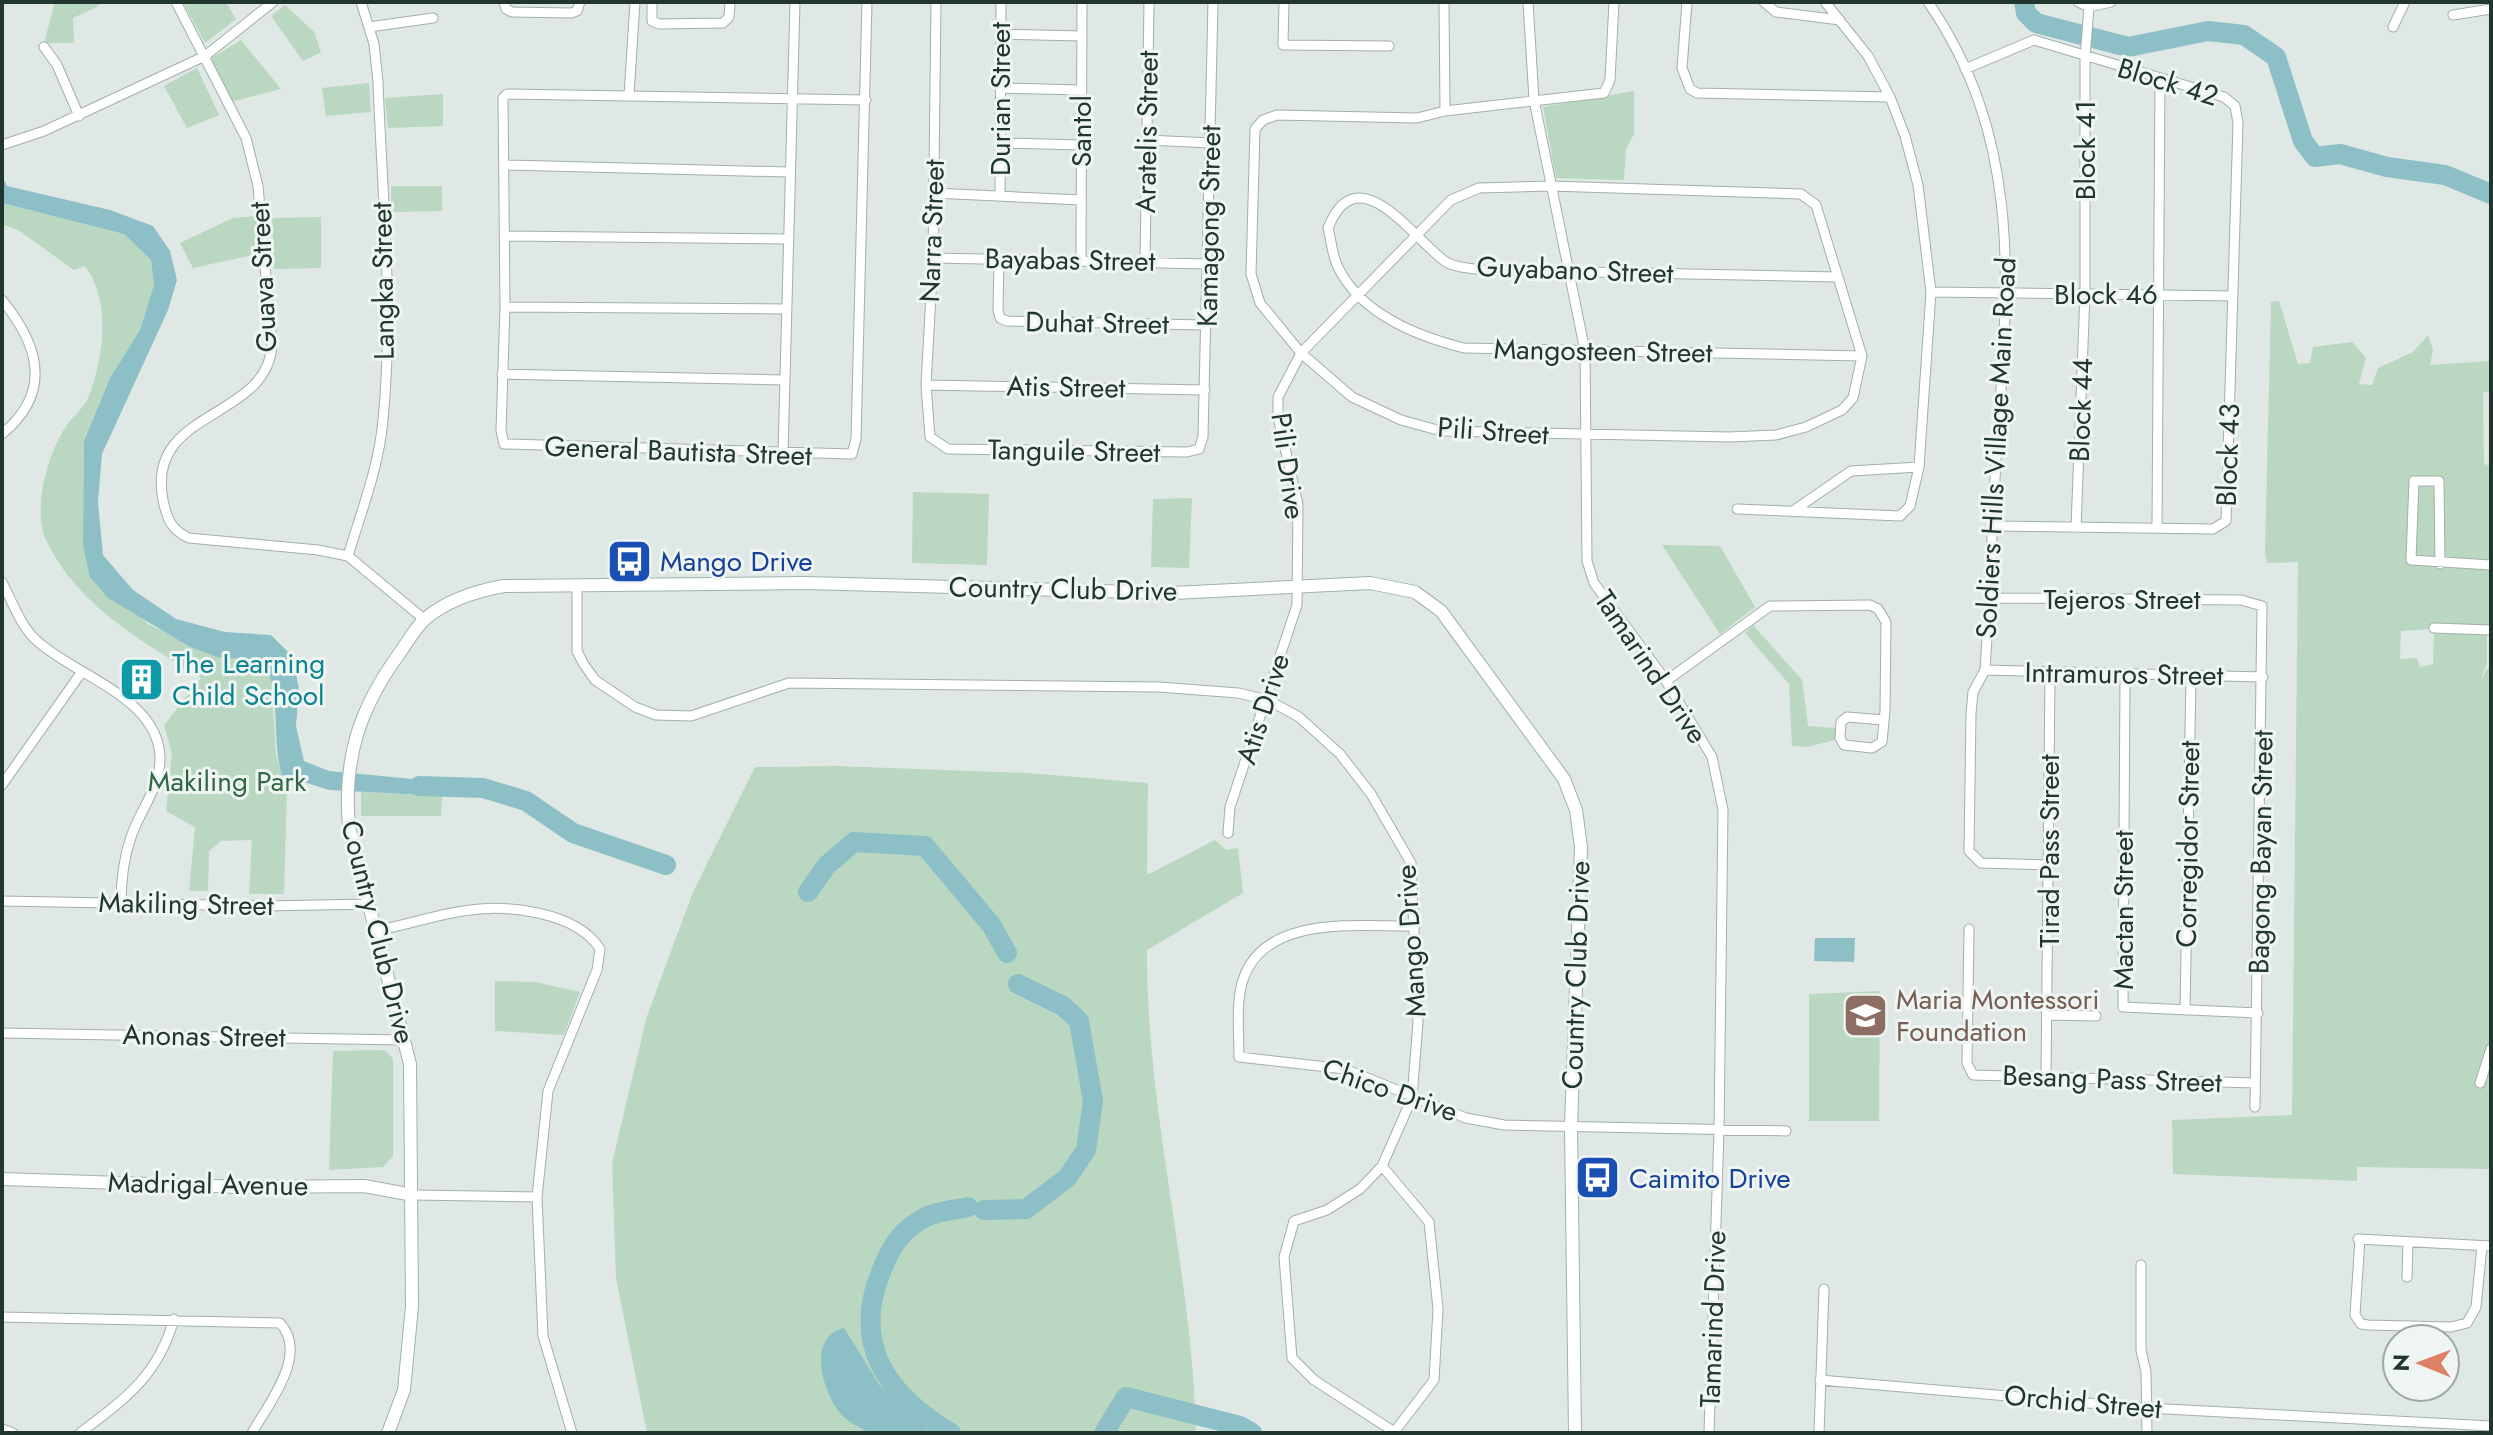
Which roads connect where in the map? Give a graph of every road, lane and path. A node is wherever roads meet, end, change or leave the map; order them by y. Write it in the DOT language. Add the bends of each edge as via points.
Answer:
graph roads {
  1 [pos="176,2"];
  2 [pos="273,2"];
  3 [pos="361,2"];
  4 [pos="504,2"];
  5 [pos="635,2"];
  6 [pos="652,2"];
  7 [pos="730,2"];
  8 [pos="795,2"];
  9 [pos="867,2"];
  10 [pos="936,2"];
  11 [pos="1001,2"];
  12 [pos="1082,2"];
  13 [pos="1149,2"];
  14 [pos="1213,2"];
  15 [pos="1284,2"];
  16 [pos="1444,2"];
  17 [pos="1528,2"];
  18 [pos="1614,2"];
  19 [pos="1687,2"];
  20 [pos="1764,2"];
  21 [pos="1825,2"];
  22 [pos="1928,2"];
  23 [pos="2078,2"];
  24 [pos="2111,2"];
  25 [pos="2405,2"];
  26 [pos="579,6"];
  27 [pos="2089,7"];
  28 [pos="2491,9"];
  29 [pos="2453,15"];
  30 [pos="433,18"];
  31 [pos="1840,20"];
  32 [pos="369,27"];
  33 [pos="2393,27"];
  34 [pos="1000,34"];
  35 [pos="1082,36"];
  36 [pos="1389,46"];
  37 [pos="44,47"];
  38 [pos="205,56"];
  39 [pos="2085,58"];
  40 [pos="1965,69"];
  41 [pos="2160,78"];
  42 [pos="1001,88"];
  43 [pos="1081,90"];
  44 [pos="629,95"];
  45 [pos="793,97"];
  46 [pos="1890,97"];
  47 [pos="866,100"];
  48 [pos="1534,100"];
  49 [pos="1445,111"];
  50 [pos="79,116"];
  51 [pos="1147,140"];
  52 [pos="1002,143"];
  53 [pos="1211,143"];
  54 [pos="2,145"];
  55 [pos="1081,145"];
  56 [pos="505,165"];
  57 [pos="789,172"];
  58 [pos="1550,186"];
  59 [pos="934,193"];
  60 [pos="1000,196"];
  61 [pos="1081,200"];
  62 [pos="1416,235"];
  63 [pos="504,236"];
  64 [pos="786,239"];
  65 [pos="933,258"];
  66 [pos="999,259"];
  67 [pos="1081,260"];
  68 [pos="1145,262"];
  69 [pos="1208,264"];
  70 [pos="1567,270"];
  71 [pos="1838,277"];
  72 [pos="1931,292"];
  73 [pos="2085,293"];
  74 [pos="1359,294"];
  75 [pos="2008,294"];
  76 [pos="2158,294"];
  77 [pos="2233,296"];
  78 [pos="2,300"];
  79 [pos="505,307"];
  80 [pos="785,309"];
  81 [pos="1206,325"];
  82 [pos="1585,351"];
  83 [pos="1301,353"];
  84 [pos="1862,356"];
  85 [pos="502,374"];
  86 [pos="783,380"];
  87 [pos="926,385"];
  88 [pos="1205,390"];
  89 [pos="2,434"];
  90 [pos="1586,436"];
  91 [pos="948,449"];
  92 [pos="1199,449"];
  93 [pos="783,453"];
  94 [pos="1919,467"];
  95 [pos="1737,509"];
  96 [pos="1793,511"];
  97 [pos="1992,526"];
  98 [pos="2157,527"];
  99 [pos="2076,528"];
  100 [pos="348,556"];
  101 [pos="2440,564"];
  102 [pos="2491,565"];
  103 [pos="2,582"];
  104 [pos="1295,584"];
  105 [pos="577,587"];
  106 [pos="1989,598"];
  107 [pos="2255,602"];
  108 [pos="425,620"];
  109 [pos="2434,628"];
  110 [pos="2491,630"];
  111 [pos="1985,670"];
  112 [pos="81,673"];
  113 [pos="2050,674"];
  114 [pos="2125,676"];
  115 [pos="2191,677"];
  116 [pos="2263,677"];
  117 [pos="1666,681"];
  118 [pos="1268,700"];
  119 [pos="1884,720"];
  120 [pos="3,782"];
  121 [pos="1228,833"];
  122 [pos="2049,865"];
  123 [pos="2,901"];
  124 [pos="121,904"];
  125 [pos="370,904"];
  126 [pos="1415,926"];
  127 [pos="1969,929"];
  128 [pos="378,930"];
  129 [pos="2185,1010"];
  130 [pos="2258,1013"];
  131 [pos="2047,1015"];
  132 [pos="2096,1016"];
  133 [pos="2,1033"];
  134 [pos="405,1040"];
  135 [pos="2491,1049"];
  136 [pos="2046,1077"];
  137 [pos="2255,1083"];
  138 [pos="2480,1083"];
  139 [pos="1412,1098"];
  140 [pos="2255,1107"];
  141 [pos="1571,1126"];
  142 [pos="1719,1131"];
  143 [pos="1786,1131"];
  144 [pos="1382,1166"];
  145 [pos="2,1179"];
  146 [pos="413,1195"];
  147 [pos="537,1197"];
  148 [pos="2408,1242"];
  149 [pos="2487,1246"];
  150 [pos="2141,1265"];
  151 [pos="2407,1277"];
  152 [pos="1824,1289"];
  153 [pos="2,1317"];
  154 [pos="174,1319"];
  155 [pos="1820,1380"];
  156 [pos="2147,1408"];
  157 [pos="2491,1426"];
  158 [pos="2,1429"];
  159 [pos="1395,1432"];
  160 [pos="13,1433"];
  161 [pos="80,1433"];
  162 [pos="252,1433"];
  163 [pos="388,1433"];
  164 [pos="572,1433"];
  165 [pos="1575,1433"];
  166 [pos="1709,1433"];
  167 [pos="1819,1433"];
  168 [pos="2147,1433"];
  1 -- 38 [label="street, Guava Street"];
  2 -- 38 [label="street"];
  3 -- 32 [label="street, Langka Street"];
  4 -- 26 [label="street" via="512,12"];
  5 -- 44 [label="street"];
  6 -- 7 [label="street" via="652,21 659,24 723,23"];
  8 -- 45 [label="street"];
  9 -- 47 [label="street"];
  10 -- 59 [label="street, Narra Street"];
  11 -- 34 [label="street, Durian Street"];
  12 -- 35 [label="street, Santol"];
  13 -- 51 [label="street, Aratelis Street"];
  14 -- 53 [label="street, Kamagong Street"];
  15 -- 36 [label="street" via="1283,45"];
  16 -- 49 [label="street"];
  17 -- 48 [label="street, Tamarind Drive"];
  18 -- 48 [label="street" via="1610,80 1604,93"];
  19 -- 46 [label="street" via="1682,68 1697,93"];
  20 -- 31 [label="street" via="1776,12"];
  21 -- 31 [label="street"];
  22 -- 40 [label="street, Soldiers Hills Village Main Road"];
  23 -- 27 [label="street"];
  24 -- 27 [label="street"];
  25 -- 33 [label="street"];
  27 -- 39 [label="street, Block 41"];
  28 -- 29 [label="street"];
  30 -- 32 [label="street"];
  31 -- 46 [label="street"];
  32 -- 100 [label="street, Langka Street" via="377,70 385,264 383,421"];
  34 -- 35 [label="street"];
  34 -- 42 [label="street, Durian Street"];
  35 -- 43 [label="street, Santol"];
  37 -- 50 [label="street"];
  38 -- 50 [label="street"];
  38 -- 100 [label="street, Guava Street" via="246,138 258,186 271,362 249,393 178,438 164,470 167,520 189,538"];
  39 -- 40 [label="street, Block 42" via="2034,40"];
  39 -- 41 [label="street, Block 42"];
  39 -- 73 [label="street, Block 41"];
  40 -- 75 [label="street, Soldiers Hills Village Main Road" via="1996,153"];
  41 -- 76 [label="street"];
  41 -- 77 [label="street, Block 42" via="2224,97 2235,106"];
  42 -- 43 [label="street"];
  42 -- 52 [label="street, Durian Street"];
  43 -- 55 [label="street, Santol"];
  44 -- 45 [label="street"];
  44 -- 56 [label="street" via="507,94"];
  45 -- 47 [label="street"];
  45 -- 57 [label="street"];
  46 -- 72 [label="street" via="1918,185"];
  47 -- 93 [label="street, General Bautista Street" via="856,439 852,454"];
  48 -- 49 [label="street"];
  48 -- 58 [label="street, Tamarind Drive"];
  49 -- 83 [label="street" via="1417,118 1277,115 1255,129 1251,274 1260,303"];
  50 -- 54 [label="street"];
  51 -- 53 [label="street"];
  51 -- 68 [label="street, Aratelis Street"];
  52 -- 55 [label="street"];
  52 -- 60 [label="street, Durian Street"];
  53 -- 69 [label="street, Kamagong Street"];
  55 -- 61 [label="street, Santol"];
  56 -- 57 [label="street"];
  56 -- 63 [label="street"];
  57 -- 64 [label="street"];
  58 -- 62 [label="street, Pili Street" via="1479,188 1451,200"];
  58 -- 70 [label="street, Tamarind Drive"];
  58 -- 71 [label="street, Pili Street" via="1801,194 1816,205"];
  59 -- 60 [label="street"];
  59 -- 65 [label="street, Narra Street"];
  60 -- 61 [label="street"];
  61 -- 67 [label="street, Santol"];
  62 -- 70 [label="street, Guyabano Street" via="1448,264 1482,270"];
  62 -- 74 [label="street, Pili Street"];
  62 -- 74 [label="street, Guyabano Street" via="1379,204 1353,199 1343,204 1328,228 1337,265"];
  63 -- 64 [label="street"];
  63 -- 79 [label="street"];
  64 -- 80 [label="street"];
  65 -- 66 [label="street, Bayabas Street"];
  65 -- 87 [label="street, Narra Street"];
  66 -- 67 [label="street, Bayabas Street"];
  66 -- 81 [label="street, Duhat Street" via="998,310 1007,321"];
  67 -- 68 [label="street, Bayabas Street"];
  68 -- 69 [label="street, Bayabas Street"];
  69 -- 81 [label="street, Kamagong Street"];
  70 -- 71 [label="street, Guyabano Street"];
  70 -- 82 [label="street, Tamarind Drive"];
  71 -- 84 [label="street, Pili Street"];
  72 -- 75 [label="street, Block 46"];
  72 -- 94 [label="street"];
  73 -- 75 [label="street, Block 46"];
  73 -- 76 [label="street, Block 46"];
  73 -- 99 [label="street, Block 44"];
  74 -- 82 [label="street, Mangosteen Street" via="1392,322 1423,338 1464,348"];
  74 -- 83 [label="street, Pili Street"];
  75 -- 97 [label="street, Soldiers Hills Village Main Road"];
  76 -- 77 [label="street, Block 46"];
  76 -- 98 [label="street"];
  77 -- 98 [label="street, Block 43" via="2226,521 2213,529"];
  78 -- 89 [label="street" via="23,327 36,358 36,380 29,402"];
  79 -- 80 [label="street"];
  79 -- 85 [label="street"];
  80 -- 86 [label="street"];
  81 -- 88 [label="street, Kamagong Street"];
  82 -- 84 [label="street, Mangosteen Street"];
  82 -- 90 [label="street, Tamarind Drive"];
  83 -- 90 [label="street, Pili Street" via="1352,397 1401,420 1441,431"];
  83 -- 104 [label="street, Pili Drive" via="1278,397 1298,505"];
  84 -- 90 [label="street, Pili Street" via="1853,398 1834,415 1806,427 1776,435 1729,437"];
  85 -- 86 [label="street"];
  85 -- 93 [label="street, General Bautista Street" via="504,444"];
  86 -- 93 [label="street"];
  87 -- 88 [label="street, Atis Street"];
  87 -- 91 [label="street, Narra Street" via="926,429 935,443"];
  88 -- 92 [label="street, Kamagong Street"];
  90 -- 117 [label="street, Tamarind Drive" via="1585,535 1594,583"];
  91 -- 92 [label="street, Tanguile Street"];
  94 -- 96 [label="street" via="1851,471"];
  94 -- 96 [label="street" via="1904,514"];
  95 -- 96 [label="street"];
  97 -- 99 [label="street, Block 43"];
  97 -- 106 [label="street, Soldiers Hills Village Main Road"];
  98 -- 99 [label="street, Block 43"];
  100 -- 108 [label="street, Guava Street"];
  101 -- 101 [label="street" via="2439,481 2414,481 2411,560"];
  101 -- 102 [label="street"];
  103 -- 112 [label="street" via="32,637"];
  104 -- 105 [label="street, Country Club Drive" via="1174,593 806,583"];
  104 -- 118 [label="street, Atis Drive" via="1297,605"];
  104 -- 141 [label="street, Country Club Drive" via="1370,583 1415,592 1428,601 1441,611 1564,779 1576,810 1581,847"];
  105 -- 108 [label="street, Country Club Drive" via="484,589 460,597"];
  105 -- 118 [label="street, Mango Drive" via="577,651 583,663 607,688 656,715 691,716 789,683 1159,687"];
  106 -- 107 [label="street, Tejeros Street"];
  106 -- 111 [label="street, Soldiers Hills Village Main Road"];
  107 -- 116 [label="street, Bagong Bayan Street" via="2265,613"];
  108 -- 125 [label="street, Country Club Drive" via="373,691 350,764 349,827"];
  109 -- 110 [label="street"];
  111 -- 113 [label="street, Intramuros Street"];
  111 -- 122 [label="street, Soldiers Hills Village Main Road" via="1973,692 1971,714 1969,851 1981,863"];
  112 -- 120 [label="street"];
  112 -- 124 [label="street" via="129,702 152,728 160,756 156,785 121,873"];
  113 -- 114 [label="street, Intramuros Street"];
  113 -- 122 [label="street, Tirad Pass Street"];
  114 -- 115 [label="street, Intramuros Street"];
  114 -- 129 [label="street, Mactan Street" via="2122,1001 2128,1010"];
  115 -- 116 [label="street, Intramuros Street"];
  115 -- 129 [label="street, Corregidor Street"];
  116 -- 130 [label="street, Bagong Bayan Street"];
  117 -- 119 [label="street" via="1770,606 1870,605 1886,622"];
  117 -- 142 [label="street, Tamarind Drive" via="1712,757 1723,810"];
  118 -- 121 [label="street, Atis Drive" via="1230,807"];
  118 -- 126 [label="street, Mango Drive" via="1299,717 1340,754 1371,794 1411,863"];
  119 -- 119 [label="street" via="1877,747 1842,743 1840,726 1847,717"];
  122 -- 131 [label="street, Tirad Pass Street"];
  123 -- 124 [label="street, Makiling Street"];
  124 -- 125 [label="street, Makiling Street"];
  125 -- 128 [label="street, Country Club Drive"];
  126 -- 139 [label="street, Mango Drive" via="1418,1022"];
  126 -- 139 [label="street, Chico Drive" via="1300,930 1269,945 1250,964 1241,985 1239,1031 1239,1057 1345,1069"];
  127 -- 136 [label="street, Besang Pass Street" via="1969,1072"];
  128 -- 134 [label="street, Country Club Drive"];
  128 -- 147 [label="street" via="466,910 537,913 566,919 590,933 600,949 597,970 548,1091"];
  129 -- 130 [label="street, Mactan Street"];
  130 -- 137 [label="street, Bagong Bayan Street"];
  131 -- 132 [label="street"];
  131 -- 136 [label="street, Tirad Pass Street"];
  133 -- 134 [label="street, Anonas Street"];
  134 -- 146 [label="street, Country Club Drive"];
  135 -- 138 [label="street"];
  136 -- 137 [label="street, Besang Pass Street"];
  137 -- 140 [label="street, Bagong Bayan Street"];
  139 -- 141 [label="street, Chico Drive" via="1504,1125"];
  139 -- 144 [label="street, Mango Drive"];
  141 -- 142 [label="street"];
  141 -- 165 [label="street, Country Club Drive"];
  142 -- 143 [label="street"];
  142 -- 166 [label="street, Tamarind Drive"];
  144 -- 159 [label="street" via="1429,1222 1438,1309 1434,1380"];
  144 -- 159 [label="street, Mango Drive" via="1327,1210 1294,1221 1284,1257 1292,1358 1314,1380"];
  145 -- 146 [label="street, Madrigal Avenue" via="364,1186"];
  146 -- 147 [label="street"];
  146 -- 163 [label="street, Country Club Drive" via="412,1306 404,1390"];
  147 -- 164 [label="street" via="543,1336"];
  148 -- 149 [label="street"];
  148 -- 149 [label="street" via="2357,1239 2355,1315 2361,1324 2467,1323 2476,1307"];
  148 -- 151 [label="street"];
  150 -- 156 [label="street"];
  152 -- 155 [label="street"];
  153 -- 154 [label="street"];
  154 -- 161 [label="street" via="153,1371"];
  154 -- 162 [label="street" via="268,1320 286,1329 292,1350 289,1363"];
  155 -- 156 [label="street, Orchid Street"];
  155 -- 167 [label="street"];
  156 -- 157 [label="street, Orchid Street"];
  156 -- 168 [label="street"];
  158 -- 160 [label="street"];
}
